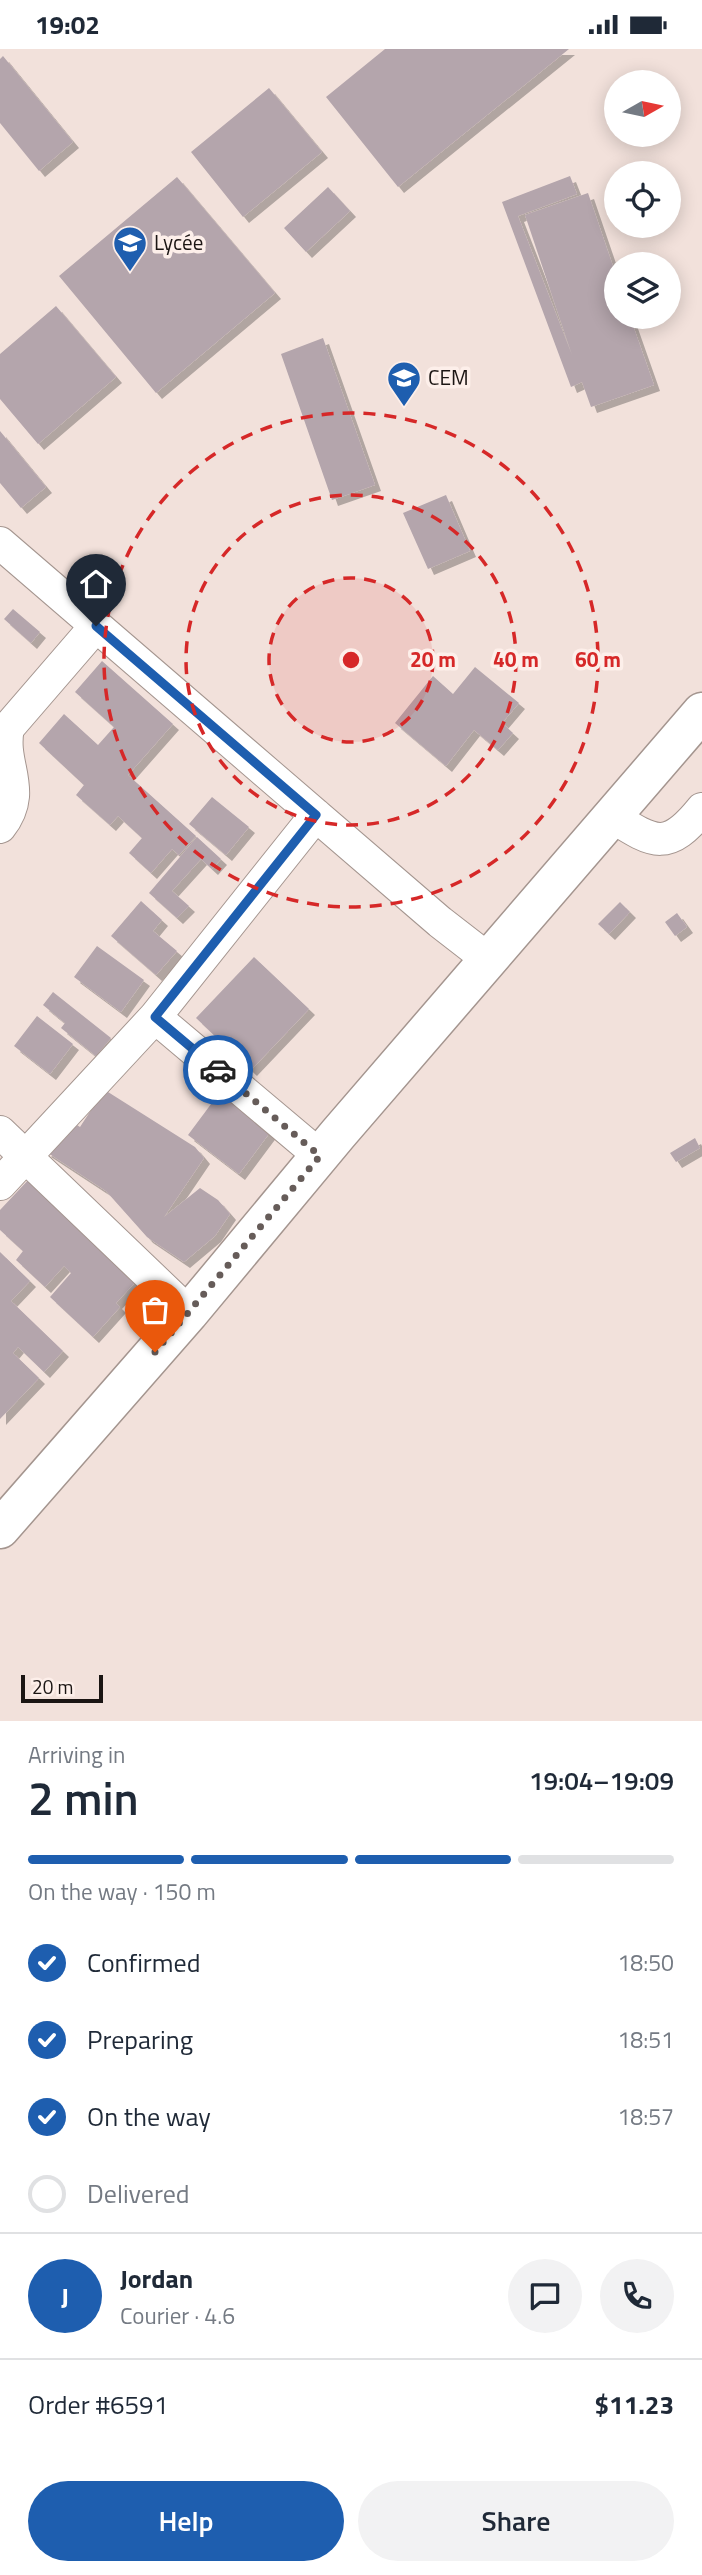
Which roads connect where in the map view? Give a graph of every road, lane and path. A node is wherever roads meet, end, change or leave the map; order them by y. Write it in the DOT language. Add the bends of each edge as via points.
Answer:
graph roads {
  1 [pos="0,544"];
  2 [pos="96,626"];
  3 [pos="702,712"];
  4 [pos="702,809"];
  5 [pos="316,815"];
  6 [pos="613,817"];
  7 [pos="0,827"];
  8 [pos="489,960"];
  9 [pos="155,1017"];
  10 [pos="0,1132"];
  11 [pos="26,1154"];
  12 [pos="320,1156"];
  13 [pos="0,1184"];
  14 [pos="189,1313"];
  15 [pos="0,1529"];
  1 -- 2 [label="street"];
  2 -- 5 [label="street"];
  2 -- 7 [label="street" via="8,728 3,743 13,804"];
  3 -- 6 [label="street"];
  4 -- 6 [label="street" via="679,834 657,841"];
  5 -- 8 [label="street"];
  5 -- 9 [label="street"];
  6 -- 8 [label="street"];
  8 -- 12 [label="street"];
  9 -- 11 [label="street"];
  9 -- 12 [label="street"];
  10 -- 11 [label="street"];
  11 -- 13 [label="street"];
  11 -- 14 [label="street"];
  12 -- 14 [label="street"];
  14 -- 15 [label="street"];
}
